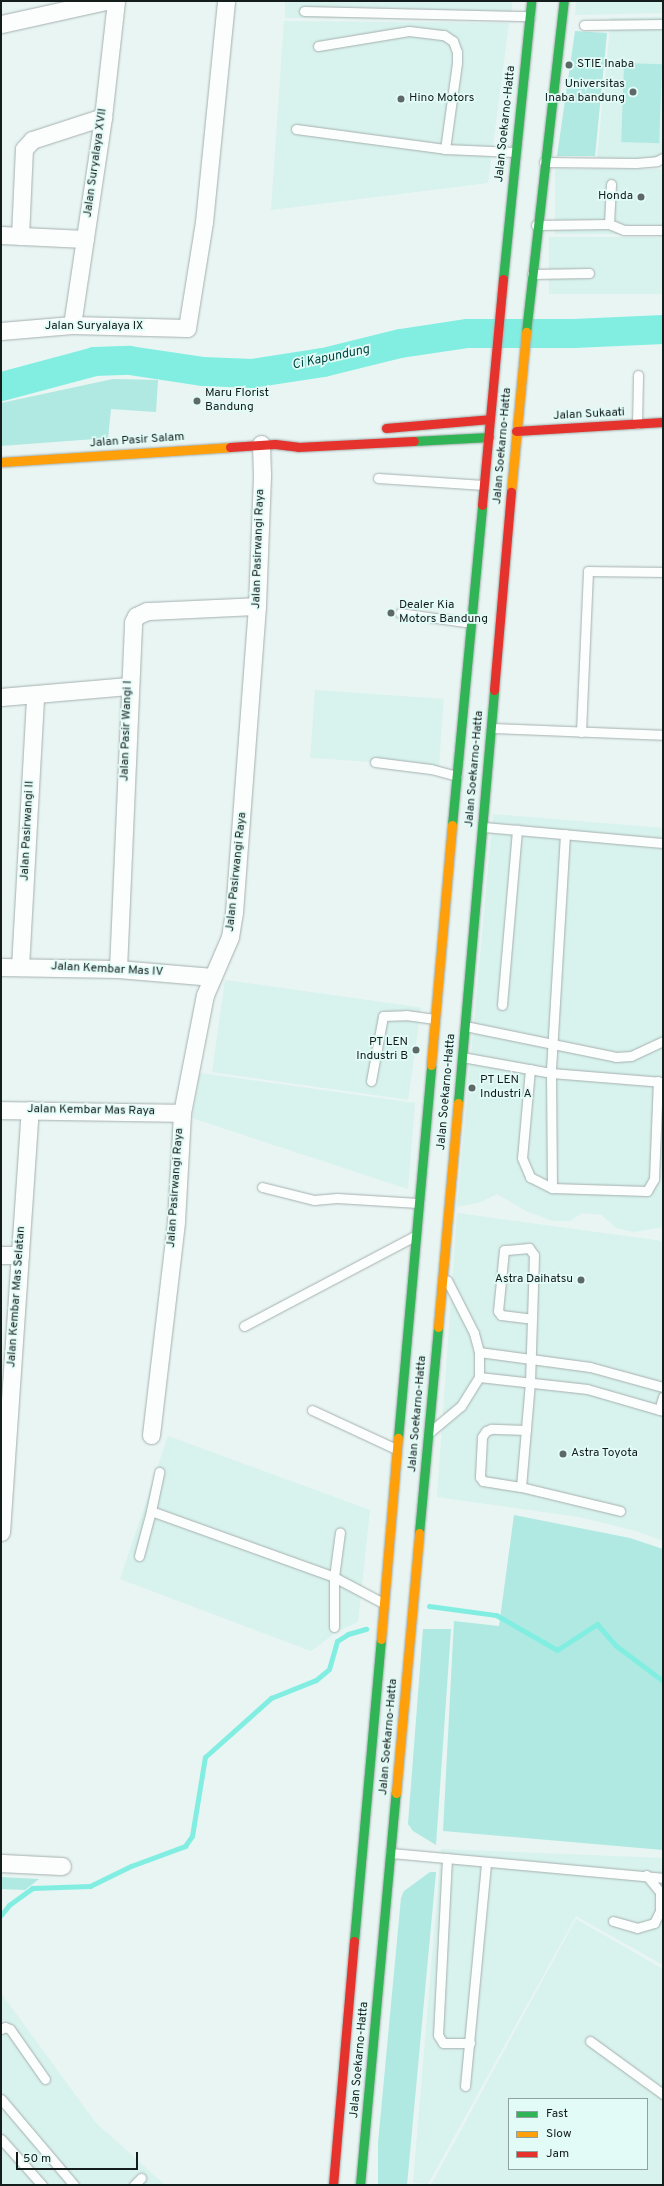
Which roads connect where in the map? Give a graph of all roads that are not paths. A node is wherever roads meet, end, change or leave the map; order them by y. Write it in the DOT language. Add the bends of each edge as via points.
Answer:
graph roads {
  1 [pos="106,1"];
  2 [pos="116,1"];
  3 [pos="226,1"];
  4 [pos="532,1"];
  5 [pos="564,1"];
  6 [pos="304,11"];
  7 [pos="530,16"];
  8 [pos="1,24"];
  9 [pos="663,24"];
  10 [pos="584,26"];
  11 [pos="318,46"];
  12 [pos="103,117"];
  13 [pos="296,129"];
  14 [pos="445,149"];
  15 [pos="514,152"];
  16 [pos="663,158"];
  17 [pos="544,162"];
  18 [pos="611,184"];
  19 [pos="536,224"];
  20 [pos="609,224"];
  21 [pos="663,230"];
  22 [pos="1,235"];
  23 [pos="20,236"];
  24 [pos="85,239"];
  25 [pos="589,273"];
  26 [pos="532,274"];
  27 [pos="72,325"];
  28 [pos="1,331"];
  29 [pos="638,375"];
  30 [pos="490,419"];
  31 [pos="663,422"];
  32 [pos="637,424"];
  33 [pos="375,428"];
  34 [pos="516,431"];
  35 [pos="292,437"];
  36 [pos="489,437"];
  37 [pos="268,444"];
  38 [pos="1,462"];
  39 [pos="378,478"];
  40 [pos="484,485"];
  41 [pos="663,572"];
  42 [pos="257,606"];
  43 [pos="400,613"];
  44 [pos="471,623"];
  45 [pos="129,686"];
  46 [pos="35,695"];
  47 [pos="1,697"];
  48 [pos="491,728"];
  49 [pos="581,732"];
  50 [pos="663,735"];
  51 [pos="375,762"];
  52 [pos="457,776"];
  53 [pos="482,827"];
  54 [pos="517,830"];
  55 [pos="565,834"];
  56 [pos="663,844"];
  57 [pos="1,966"];
  58 [pos="20,966"];
  59 [pos="118,969"];
  60 [pos="213,977"];
  61 [pos="502,1005"];
  62 [pos="435,1019"];
  63 [pos="465,1026"];
  64 [pos="663,1041"];
  65 [pos="552,1046"];
  66 [pos="462,1057"];
  67 [pos="530,1069"];
  68 [pos="551,1073"];
  69 [pos="371,1081"];
  70 [pos="660,1081"];
  71 [pos="1,1110"];
  72 [pos="30,1110"];
  73 [pos="182,1113"];
  74 [pos="262,1187"];
  75 [pos="552,1188"];
  76 [pos="419,1203"];
  77 [pos="416,1236"];
  78 [pos="1,1255"];
  79 [pos="20,1255"];
  80 [pos="443,1271"];
  81 [pos="532,1319"];
  82 [pos="244,1326"];
  83 [pos="479,1352"];
  84 [pos="530,1358"];
  85 [pos="479,1377"];
  86 [pos="6,1380"];
  87 [pos="530,1382"];
  88 [pos="663,1387"];
  89 [pos="663,1397"];
  90 [pos="312,1410"];
  91 [pos="661,1411"];
  92 [pos="526,1430"];
  93 [pos="428,1433"];
  94 [pos="151,1435"];
  95 [pos="398,1450"];
  96 [pos="159,1472"];
  97 [pos="520,1487"];
  98 [pos="2,1502"];
  99 [pos="151,1511"];
  100 [pos="620,1512"];
  101 [pos="1,1532"];
  102 [pos="340,1532"];
  103 [pos="138,1556"];
  104 [pos="334,1577"];
  105 [pos="384,1604"];
  106 [pos="334,1627"];
  107 [pos="390,1853"];
  108 [pos="447,1858"];
  109 [pos="486,1862"];
  110 [pos="1,1863"];
  111 [pos="62,1866"];
  112 [pos="646,1876"];
  113 [pos="663,1878"];
  114 [pos="614,1921"];
  115 [pos="1,2029"];
  116 [pos="590,2041"];
  117 [pos="470,2043"];
  118 [pos="45,2079"];
  119 [pos="465,2086"];
  120 [pos="663,2094"];
  121 [pos="1,2099"];
  122 [pos="1,2138"];
  123 [pos="141,2178"];
  124 [pos="42,2185"];
  125 [pos="74,2185"];
  126 [pos="134,2185"];
  127 [pos="333,2185"];
  128 [pos="360,2185"];
  1 -- 8 [label="street"];
  2 -- 12 [label="street, Jalan Suryalaya XVII"];
  3 -- 27 [label="street, Jalan Suryalaya IX" via="204,222 187,328"];
  4 -- 7 [label="main road, Jalan Soekarno-Hatta"];
  5 -- 17 [label="main road, Jalan Soekarno-Hatta"];
  6 -- 7 [label="lane"];
  7 -- 15 [label="main road, Jalan Soekarno-Hatta"];
  9 -- 10 [label="lane"];
  11 -- 14 [label="lane" via="409,31 444,35 453,41 457,63"];
  12 -- 23 [label="street" via="32,140 24,149"];
  12 -- 24 [label="street, Jalan Suryalaya XVII"];
  13 -- 14 [label="lane"];
  14 -- 15 [label="lane"];
  15 -- 30 [label="main road, Jalan Soekarno-Hatta"];
  16 -- 17 [label="lane" via="636,163"];
  17 -- 19 [label="main road, Jalan Soekarno-Hatta"];
  18 -- 20 [label="lane"];
  19 -- 20 [label="lane"];
  19 -- 26 [label="main road, Jalan Soekarno-Hatta"];
  20 -- 21 [label="lane" via="632,231"];
  22 -- 23 [label="street"];
  23 -- 24 [label="street"];
  24 -- 27 [label="street, Jalan Suryalaya XVII"];
  25 -- 26 [label="lane"];
  26 -- 34 [label="main road, Jalan Soekarno-Hatta"];
  27 -- 28 [label="street, Jalan Suryalaya IX"];
  29 -- 32 [label="lane"];
  30 -- 33 [label="main road"];
  30 -- 36 [label="main road, Jalan Soekarno-Hatta"];
  31 -- 32 [label="main road, Jalan Sukaati"];
  32 -- 34 [label="main road, Jalan Sukaati"];
  34 -- 48 [label="main road, Jalan Soekarno-Hatta"];
  35 -- 37 [label="main road, Jalan Pasir Salam"];
  36 -- 37 [label="main road, Jalan Pasir Salam" via="298,447"];
  36 -- 40 [label="main road, Jalan Soekarno-Hatta"];
  37 -- 38 [label="main road, Jalan Pasir Salam"];
  37 -- 42 [label="street, Jalan Pasirwangi Raya" via="262,474"];
  39 -- 40 [label="lane"];
  40 -- 44 [label="main road, Jalan Soekarno-Hatta"];
  41 -- 49 [label="lane" via="588,571"];
  42 -- 45 [label="street, Jalan Pasir Wangi I" via="147,611 136,616 132,622"];
  42 -- 60 [label="street, Jalan Pasirwangi Raya" via="234,912 230,937"];
  43 -- 44 [label="lane"];
  44 -- 52 [label="main road, Jalan Soekarno-Hatta"];
  45 -- 46 [label="street"];
  45 -- 59 [label="street, Jalan Pasir Wangi I"];
  46 -- 47 [label="street"];
  46 -- 58 [label="street, Jalan Pasirwangi II"];
  48 -- 49 [label="lane"];
  48 -- 53 [label="main road, Jalan Soekarno-Hatta"];
  49 -- 50 [label="lane"];
  51 -- 52 [label="lane" via="431,769"];
  52 -- 62 [label="main road, Jalan Soekarno-Hatta" via="448,916"];
  53 -- 54 [label="lane"];
  53 -- 63 [label="main road, Jalan Soekarno-Hatta" via="471,917"];
  54 -- 55 [label="lane"];
  54 -- 61 [label="lane"];
  55 -- 56 [label="lane"];
  55 -- 65 [label="lane"];
  57 -- 58 [label="street, Jalan Kembar Mas IV"];
  58 -- 59 [label="street, Jalan Kembar Mas IV"];
  59 -- 60 [label="street, Jalan Kembar Mas IV"];
  60 -- 73 [label="street, Jalan Pasirwangi Raya" via="205,995"];
  62 -- 69 [label="lane" via="406,1015 383,1016"];
  62 -- 76 [label="main road, Jalan Soekarno-Hatta"];
  63 -- 65 [label="lane"];
  63 -- 66 [label="main road, Jalan Soekarno-Hatta"];
  64 -- 65 [label="lane" via="631,1056 616,1057"];
  65 -- 68 [label="lane"];
  66 -- 67 [label="lane"];
  66 -- 80 [label="main road, Jalan Soekarno-Hatta"];
  67 -- 68 [label="lane"];
  67 -- 75 [label="lane" via="522,1158 530,1177"];
  68 -- 70 [label="lane"];
  68 -- 75 [label="lane"];
  70 -- 75 [label="lane" via="654,1179 648,1191"];
  71 -- 72 [label="street, Jalan Kembar Mas Raya"];
  72 -- 73 [label="street, Jalan Kembar Mas Raya"];
  72 -- 79 [label="street, Jalan Kembar Mas Selatan"];
  73 -- 94 [label="street, Jalan Pasirwangi Raya" via="176,1220"];
  74 -- 76 [label="lane" via="314,1200 337,1198"];
  76 -- 77 [label="main road, Jalan Soekarno-Hatta"];
  77 -- 82 [label="lane"];
  77 -- 95 [label="main road, Jalan Soekarno-Hatta"];
  78 -- 79 [label="street"];
  79 -- 86 [label="street, Jalan Kembar Mas Selatan"];
  80 -- 83 [label="lane" via="474,1333"];
  80 -- 93 [label="main road, Jalan Soekarno-Hatta"];
  81 -- 81 [label="lane" via="534,1255 529,1248 504,1250 498,1311 502,1315"];
  81 -- 84 [label="lane"];
  83 -- 84 [label="lane"];
  83 -- 85 [label="lane"];
  84 -- 87 [label="lane"];
  84 -- 88 [label="lane" via="590,1367"];
  85 -- 87 [label="lane"];
  85 -- 93 [label="lane" via="461,1406"];
  86 -- 98 [label="street, Jalan Kembar Mas Selatan"];
  87 -- 91 [label="lane" via="587,1389"];
  87 -- 92 [label="lane"];
  89 -- 91 [label="lane"];
  90 -- 95 [label="lane"];
  92 -- 97 [label="lane"];
  92 -- 97 [label="lane" via="491,1429 482,1437 480,1476 483,1481"];
  93 -- 107 [label="main road, Jalan Soekarno-Hatta"];
  95 -- 105 [label="main road, Jalan Soekarno-Hatta"];
  96 -- 99 [label="lane"];
  97 -- 100 [label="lane"];
  98 -- 101 [label="street, Jalan Kembar Mas Selatan"];
  99 -- 103 [label="lane"];
  99 -- 104 [label="lane"];
  102 -- 104 [label="lane"];
  104 -- 105 [label="lane"];
  104 -- 106 [label="lane"];
  105 -- 127 [label="main road, Jalan Soekarno-Hatta"];
  107 -- 108 [label="lane"];
  107 -- 128 [label="main road, Jalan Soekarno-Hatta"];
  108 -- 109 [label="lane"];
  108 -- 117 [label="lane" via="438,2035 443,2043"];
  109 -- 112 [label="lane"];
  109 -- 117 [label="lane"];
  110 -- 111 [label="street"];
  112 -- 113 [label="lane"];
  112 -- 114 [label="lane" via="660,1892 660,1912 654,1923 637,1928"];
  115 -- 118 [label="lane" via="10,2029"];
  116 -- 120 [label="lane"];
  117 -- 119 [label="lane"];
  121 -- 125 [label="lane"];
  122 -- 124 [label="lane"];
  123 -- 126 [label="lane"];
}
